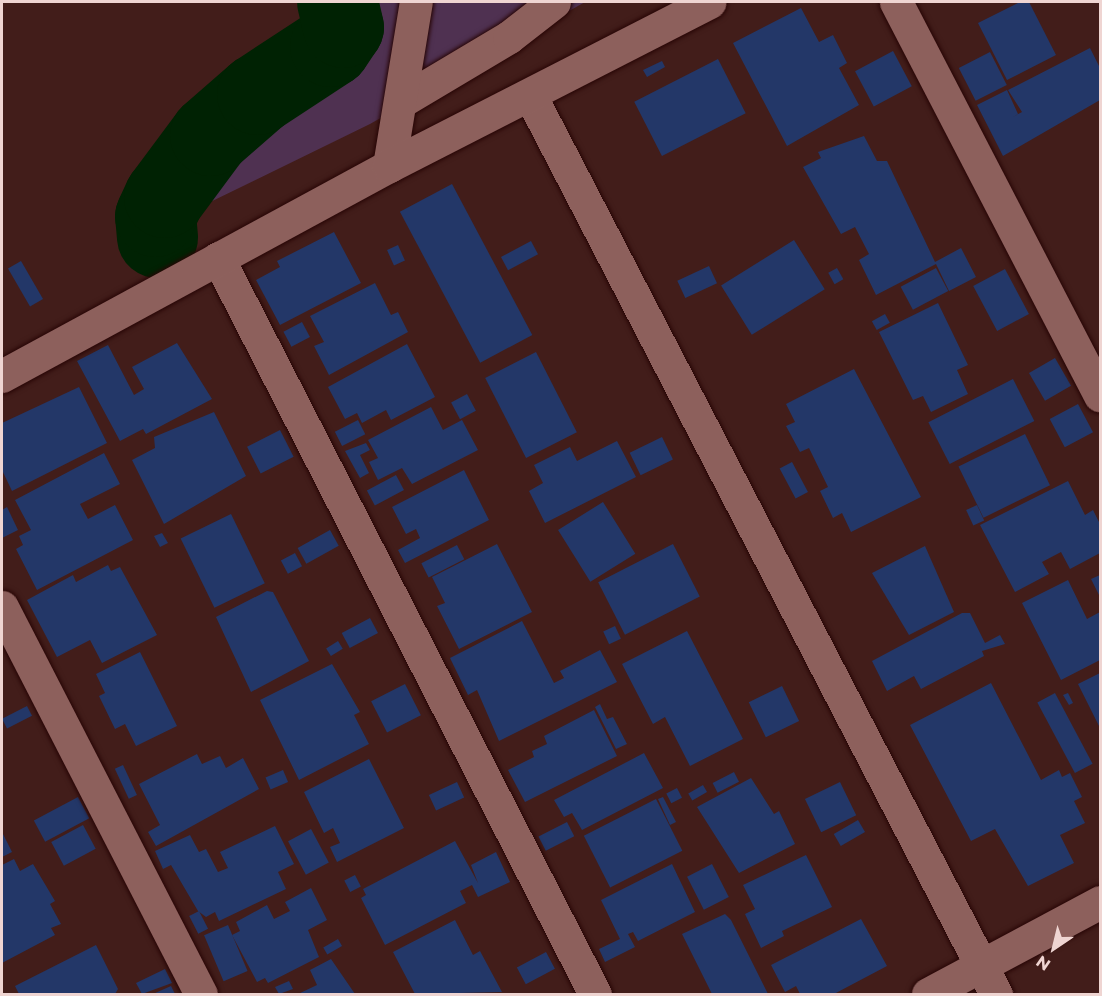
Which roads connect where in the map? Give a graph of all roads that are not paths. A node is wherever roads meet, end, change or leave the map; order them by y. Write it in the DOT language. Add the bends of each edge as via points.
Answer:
graph roads {
  1 [pos="416,2"];
  2 [pos="554,2"];
  3 [pos="709,2"];
  4 [pos="896,2"];
  5 [pos="530,95"];
  6 [pos="400,102"];
  7 [pos="389,166"];
  8 [pos="218,258"];
  9 [pos="2,376"];
  10 [pos="1101,395"];
  11 [pos="2,607"];
  12 [pos="1101,902"];
  13 [pos="980,965"];
  14 [pos="201,994"];
  15 [pos="596,994"];
  16 [pos="928,994"];
  17 [pos="996,994"];
  1 -- 6 [label="street"];
  2 -- 6 [label="street" via="509,37"];
  3 -- 5 [label="street"];
  4 -- 10 [label="street"];
  5 -- 7 [label="street"];
  5 -- 13 [label="street"];
  6 -- 7 [label="street"];
  7 -- 8 [label="street"];
  8 -- 9 [label="street"];
  8 -- 15 [label="street"];
  11 -- 14 [label="street"];
  12 -- 13 [label="street"];
  13 -- 16 [label="street"];
  13 -- 17 [label="street"];
}
